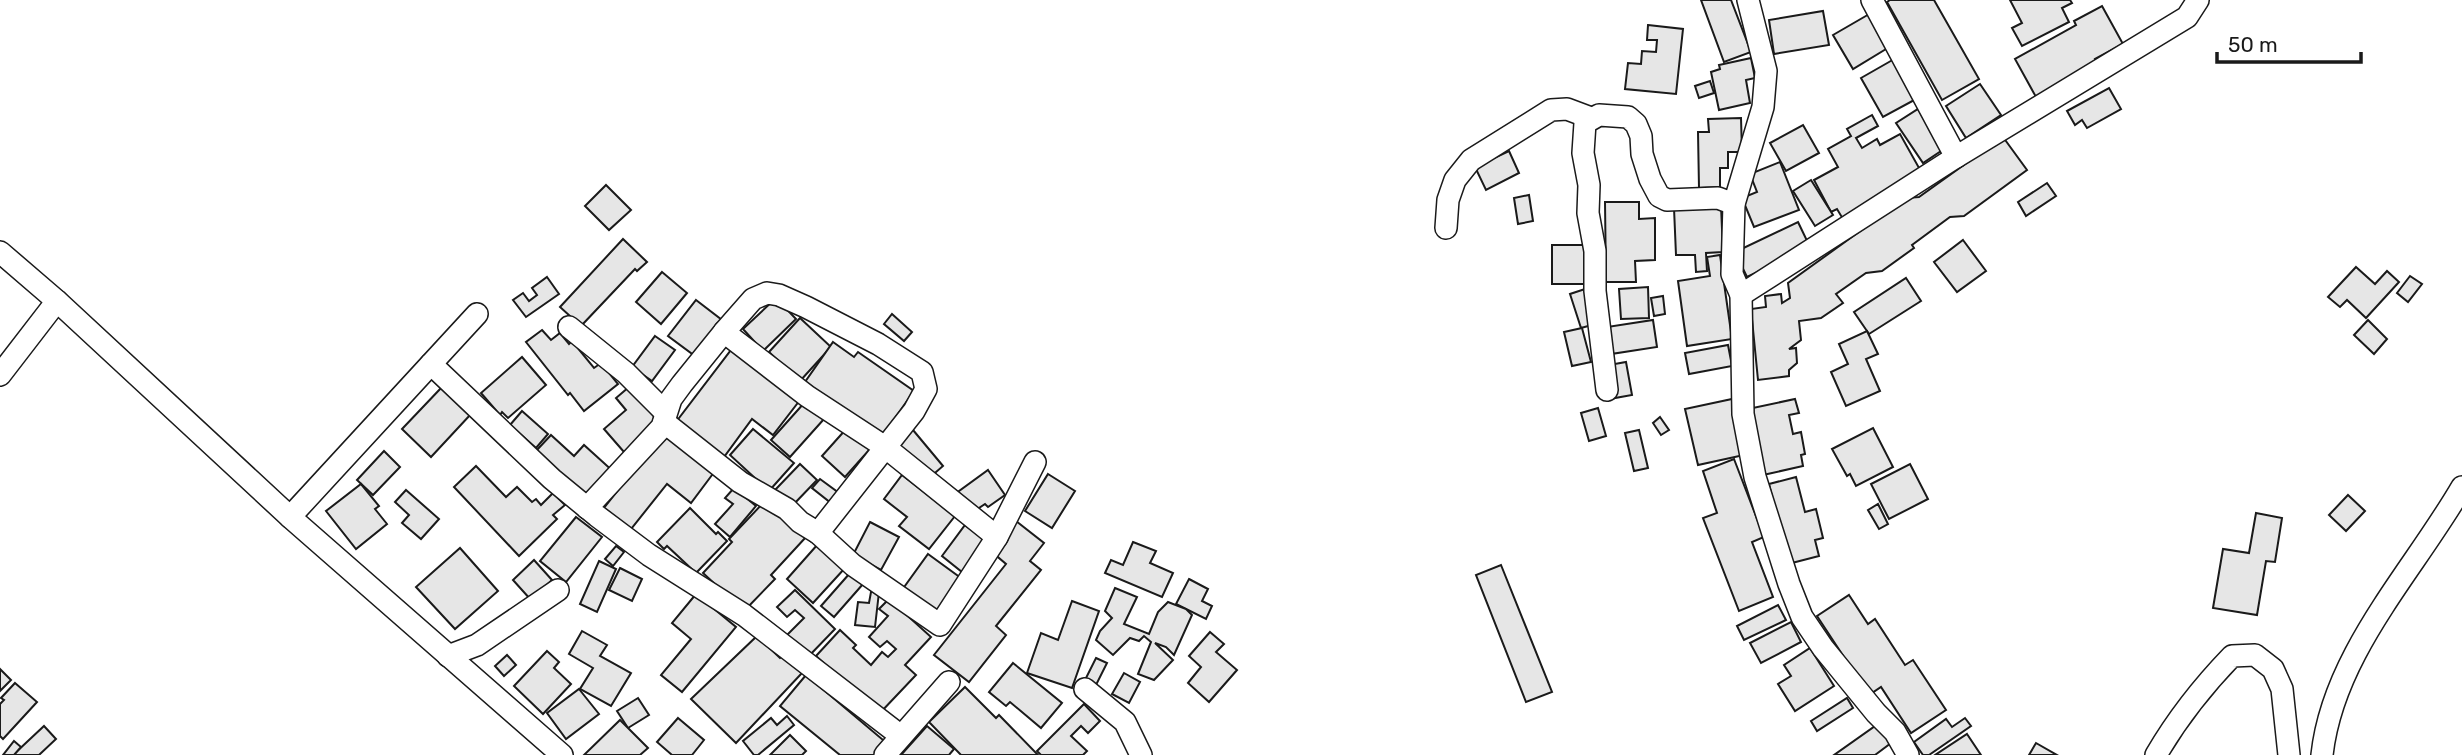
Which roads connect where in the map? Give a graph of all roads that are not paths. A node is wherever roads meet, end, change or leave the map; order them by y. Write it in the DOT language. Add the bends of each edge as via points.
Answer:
graph roads {
  1 [pos="1748,0"];
  2 [pos="1872,0"];
  3 [pos="2198,0"];
  4 [pos="1591,118"];
  5 [pos="1955,158"];
  6 [pos="1734,204"];
  7 [pos="1446,228"];
  8 [pos="0,251"];
  9 [pos="1741,295"];
  10 [pos="57,301"];
  11 [pos="477,314"];
  12 [pos="569,327"];
  13 [pos="724,332"];
  14 [pos="431,364"];
  15 [pos="0,375"];
  16 [pos="1608,390"];
  17 [pos="665,418"];
  18 [pos="886,447"];
  19 [pos="1035,462"];
  20 [pos="2462,487"];
  21 [pos="587,508"];
  22 [pos="290,517"];
  23 [pos="2462,523"];
  24 [pos="2439,526"];
  25 [pos="818,533"];
  26 [pos="997,537"];
  27 [pos="558,590"];
  28 [pos="448,656"];
  29 [pos="949,682"];
  30 [pos="1085,689"];
  31 [pos="901,736"];
  32 [pos="562,755"];
  33 [pos="885,755"];
  34 [pos="1141,755"];
  35 [pos="1908,755"];
  36 [pos="2156,755"];
  37 [pos="2289,755"];
  38 [pos="2322,755"];
  1 -- 6 [label="street" via="1766,71 1763,107"];
  2 -- 5 [label="street"];
  3 -- 5 [label="street" via="2187,17"];
  4 -- 6 [label="street" via="1628,117 1636,124 1659,196 1667,200 1718,198"];
  4 -- 7 [label="street" via="1567,109 1552,110 1471,160 1455,180"];
  4 -- 16 [label="street" via="1583,131 1583,153"];
  5 -- 9 [label="street"];
  6 -- 9 [label="street" via="1732,274"];
  8 -- 10 [label="street"];
  9 -- 35 [label="street" via="1743,414 1755,477 1789,584 1802,617 1823,648 1895,732"];
  10 -- 15 [label="street"];
  10 -- 22 [label="street"];
  11 -- 14 [label="street"];
  12 -- 17 [label="street" via="626,373"];
  13 -- 17 [label="street" via="671,399"];
  13 -- 18 [label="street" via="807,396"];
  13 -- 18 [label="street" via="752,299 766,293 779,295 915,366 925,379 924,395"];
  14 -- 21 [label="street"];
  14 -- 22 [label="street"];
  17 -- 21 [label="street"];
  17 -- 25 [label="street" via="740,482 788,509"];
  18 -- 25 [label="street"];
  18 -- 26 [label="street"];
  19 -- 26 [label="street"];
  20 -- 24 [label="street"];
  21 -- 31 [label="street" via="649,555 744,614"];
  22 -- 28 [label="street"];
  23 -- 24 [label="street" via="2460,517"];
  24 -- 38 [label="street" via="2357,647 2335,695"];
  25 -- 26 [label="street" via="853,565 940,625"];
  27 -- 28 [label="street" via="477,645"];
  28 -- 32 [label="street"];
  29 -- 31 [label="street"];
  30 -- 34 [label="street" via="1125,722"];
  31 -- 33 [label="street"];
  36 -- 37 [label="street" via="2174,725 2232,656 2255,655 2273,669 2282,689"];
}
